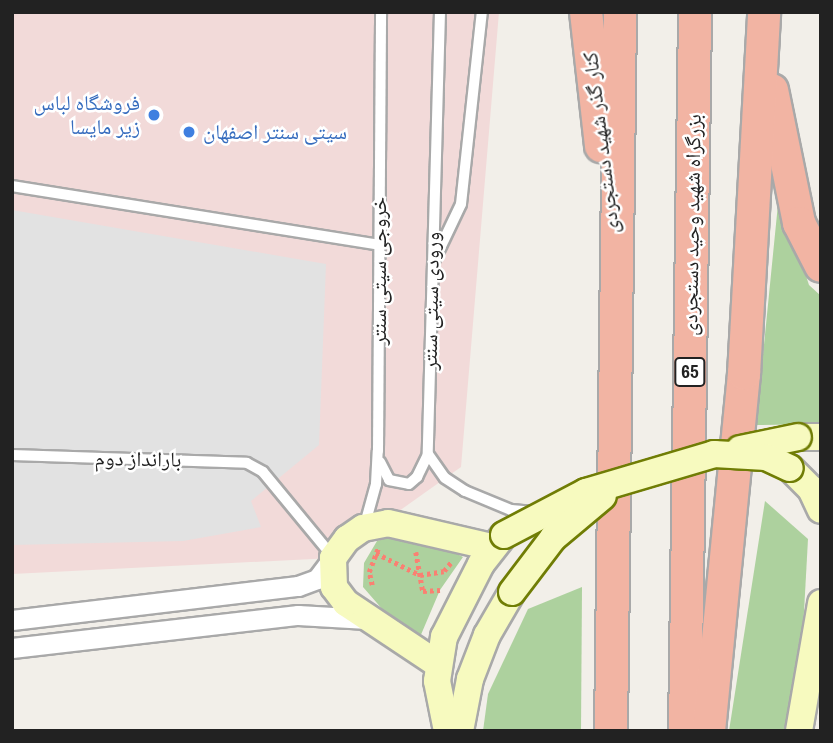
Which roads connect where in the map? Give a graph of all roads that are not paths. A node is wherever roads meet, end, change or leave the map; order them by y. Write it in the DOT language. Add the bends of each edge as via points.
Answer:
graph roads {
  1 [pos="381,12"];
  2 [pos="440,12"];
  3 [pos="482,12"];
  4 [pos="586,12"];
  5 [pos="620,12"];
  6 [pos="695,12"];
  7 [pos="764,12"];
  8 [pos="763,48"];
  9 [pos="12,186"];
  10 [pos="379,244"];
  11 [pos="821,266"];
  12 [pos="431,267"];
  13 [pos="617,274"];
  14 [pos="809,437"];
  15 [pos="378,451"];
  16 [pos="12,454"];
  17 [pos="428,454"];
  18 [pos="714,454"];
  19 [pos="637,474"];
  20 [pos="821,510"];
  21 [pos="542,513"];
  22 [pos="363,528"];
  23 [pos="498,541"];
  24 [pos="333,558"];
  25 [pos="820,615"];
  26 [pos="367,619"];
  27 [pos="12,620"];
  28 [pos="12,648"];
  29 [pos="439,665"];
  30 [pos="447,731"];
  31 [pos="460,731"];
  32 [pos="611,731"];
  33 [pos="685,731"];
  34 [pos="709,731"];
  35 [pos="799,731"];
  1 -- 10 [label="lane, خروجی سیتی سنتر"];
  2 -- 12 [label="lane, ورودی سیتی سنتر"];
  3 -- 12 [label="lane" via="461,204"];
  4 -- 13 [label="highway, کنار گذر شهید دستجردی"];
  5 -- 13 [label="highway"];
  6 -- 33 [label="highway, بزرگراه شهید وحید دستجردی / 65"];
  7 -- 8 [label="highway"];
  8 -- 11 [label="highway" via="799,223"];
  8 -- 34 [label="highway" via="732,524"];
  9 -- 10 [label="lane"];
  10 -- 15 [label="lane, خروجی سیتی سنتر"];
  12 -- 17 [label="lane, ورودی سیتی سنتر"];
  13 -- 32 [label="highway"];
  14 -- 18 [label="main road, bridge"];
  15 -- 17 [label="lane" via="384,472 398,485 417,477"];
  15 -- 22 [label="lane, خروجی سیتی سنتر" via="374,495"];
  16 -- 24 [label="lane, بارانداز دوم" via="226,460 262,471"];
  17 -- 21 [label="lane" via="445,478 465,491 511,510"];
  18 -- 19 [label="main road, bridge"];
  18 -- 20 [label="main road, bridge" via="766,457 790,468 811,489"];
  19 -- 21 [label="main road, bridge"];
  19 -- 31 [label="main road, bridge" via="586,506 553,538 512,592 487,635 470,679"];
  21 -- 23 [label="main road, bridge"];
  22 -- 23 [label="main road" via="388,523"];
  22 -- 24 [label="main road"];
  23 -- 29 [label="main road" via="456,608"];
  24 -- 26 [label="main road" via="334,587"];
  24 -- 27 [label="street" via="317,579 298,586"];
  25 -- 35 [label="main road"];
  26 -- 28 [label="street" via="298,615"];
  26 -- 29 [label="main road"];
  29 -- 30 [label="main road" via="437,681"];
}
